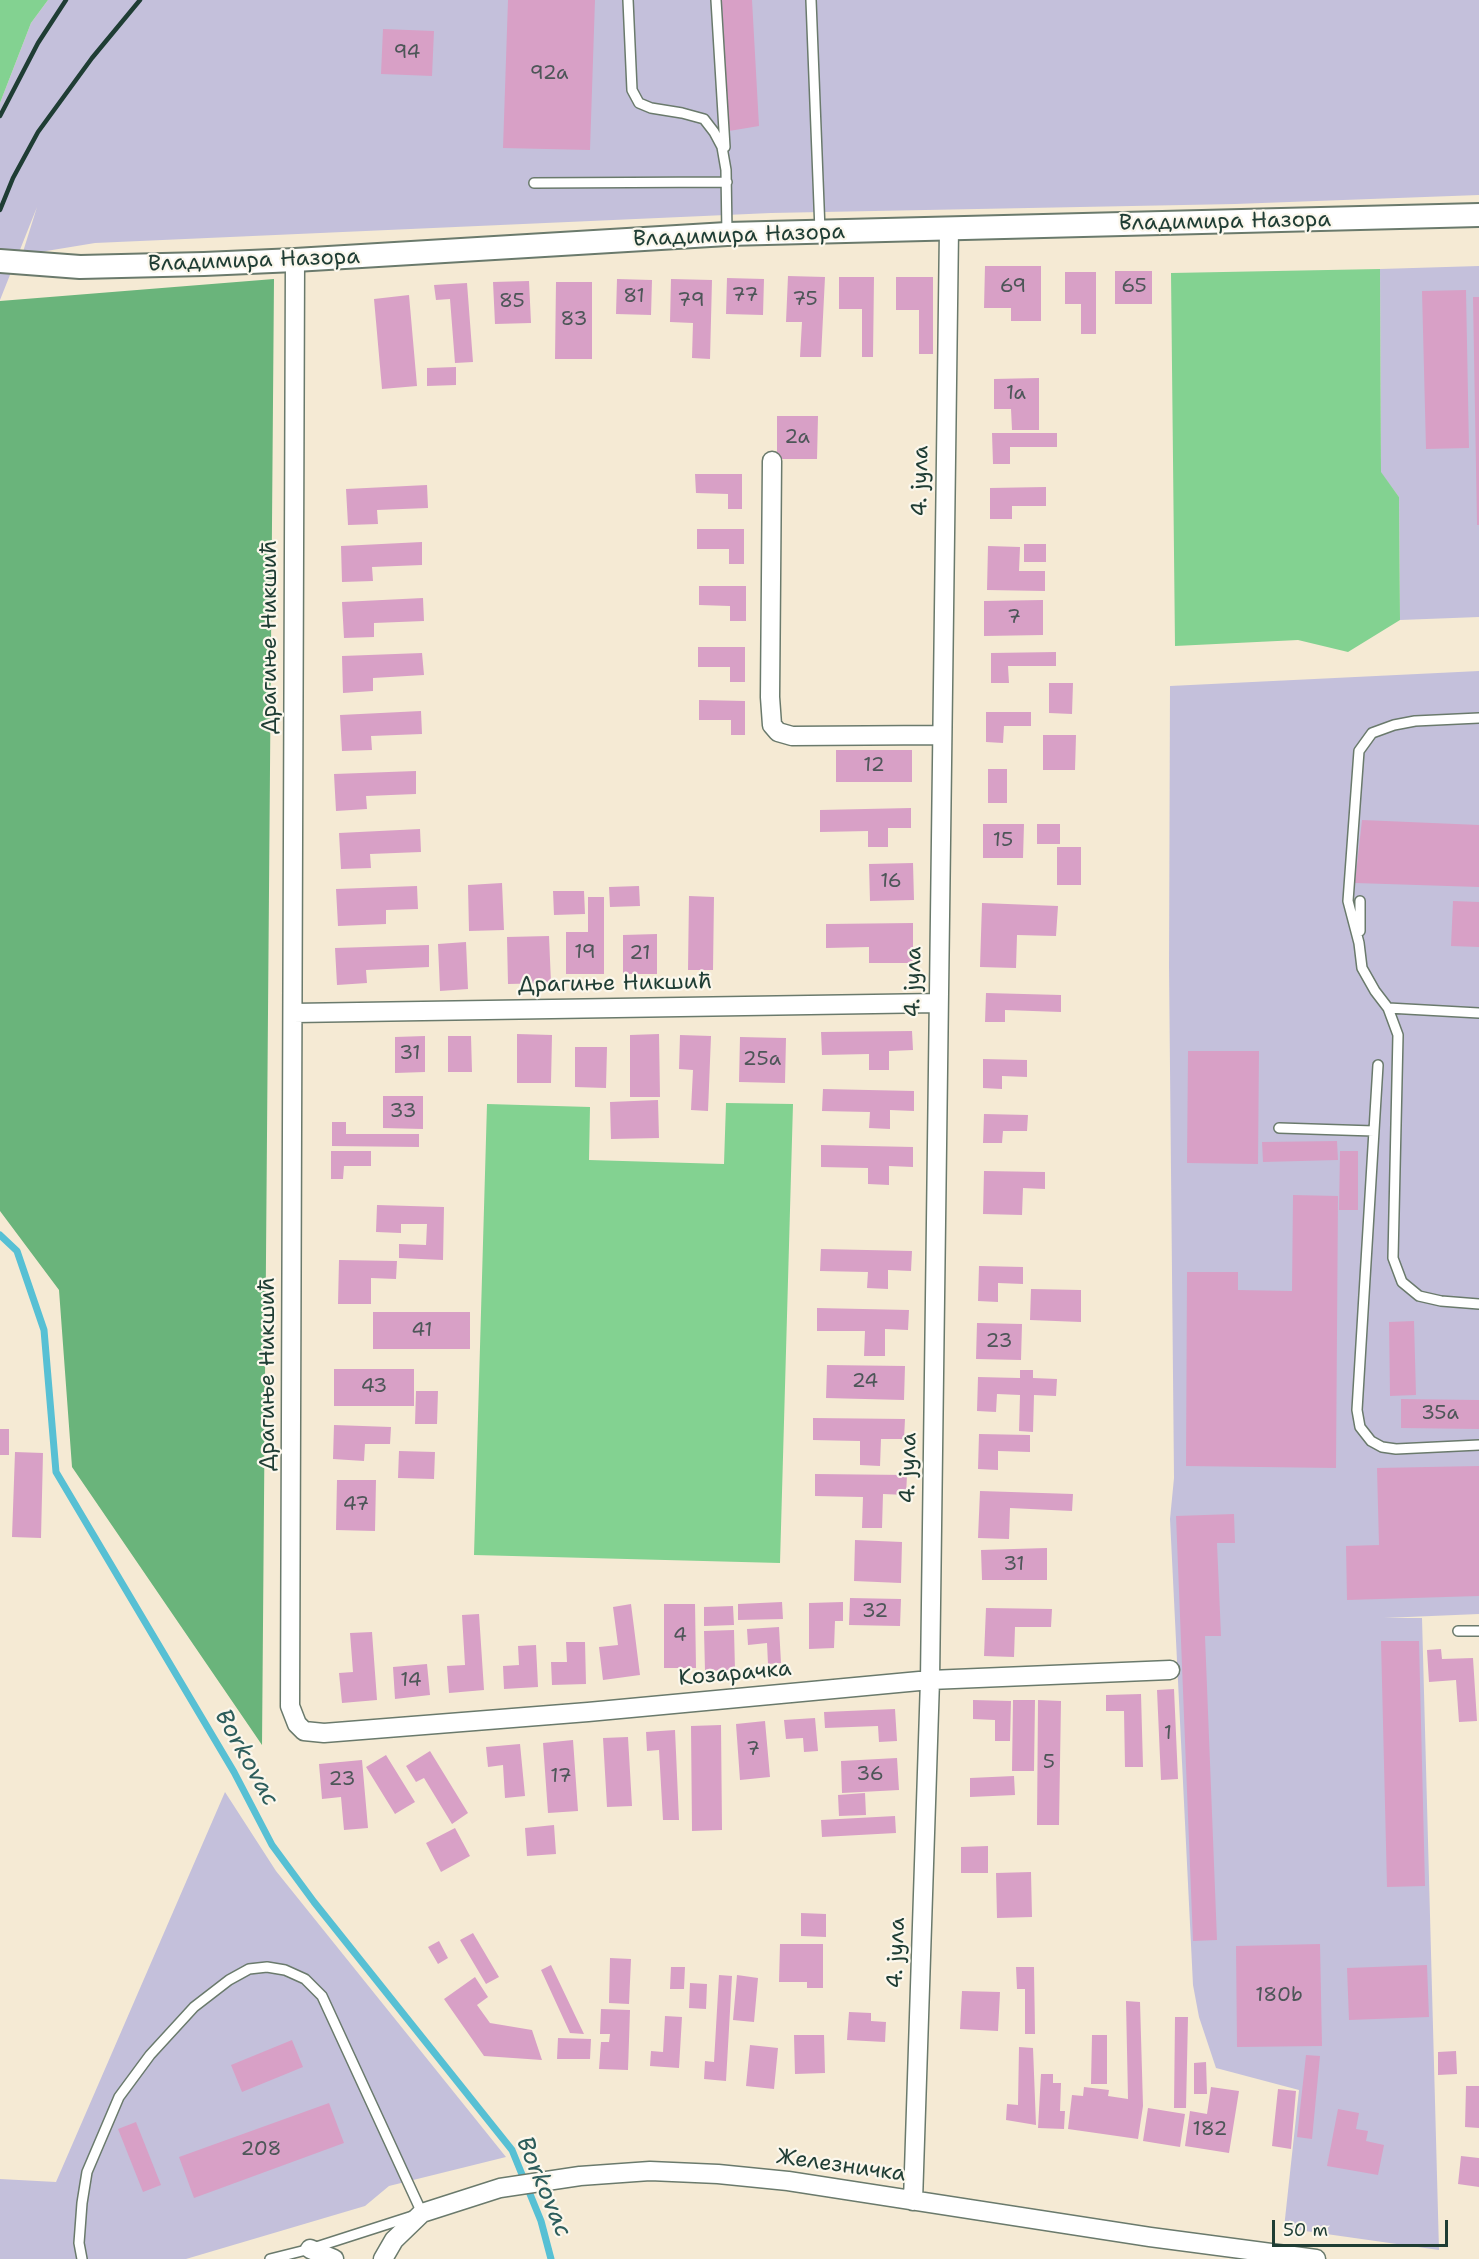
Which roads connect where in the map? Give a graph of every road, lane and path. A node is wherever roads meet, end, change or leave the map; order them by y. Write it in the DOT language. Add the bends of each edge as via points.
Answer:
graph roads {
  1 [pos="628,0"];
  2 [pos="716,0"];
  3 [pos="811,0"];
  4 [pos="726,170"];
  5 [pos="727,182"];
  6 [pos="534,183"];
  7 [pos="1479,215"];
  8 [pos="949,228"];
  9 [pos="820,232"];
  10 [pos="727,234"];
  11 [pos="295,260"];
  12 [pos="0,261"];
  13 [pos="772,461"];
  14 [pos="1479,718"];
  15 [pos="941,735"];
  16 [pos="1360,901"];
  17 [pos="1359,943"];
  18 [pos="938,1003"];
  19 [pos="1388,1008"];
  20 [pos="294,1013"];
  21 [pos="1479,1013"];
  22 [pos="1378,1065"];
  23 [pos="1279,1128"];
  24 [pos="1374,1131"];
  25 [pos="1479,1304"];
  26 [pos="1479,1445"];
  27 [pos="1458,1631"];
  28 [pos="1479,1631"];
  29 [pos="1170,1670"];
  30 [pos="930,1680"];
  31 [pos="304,1731"];
  32 [pos="912,2201"];
  33 [pos="422,2213"];
  34 [pos="310,2249"];
  35 [pos="82,2259"];
  36 [pos="270,2259"];
  37 [pos="334,2259"];
  38 [pos="383,2259"];
  39 [pos="1316,2259"];
  1 -- 4 [label="lane" via="632,90 639,103 704,119 722,147"];
  2 -- 4 [label="lane"];
  3 -- 9 [label="lane"];
  4 -- 5 [label="lane"];
  5 -- 6 [label="lane"];
  5 -- 10 [label="lane"];
  7 -- 8 [label="street, Владимира Назора"];
  8 -- 9 [label="street, Владимира Назора"];
  8 -- 15 [label="street, 4. јула"];
  9 -- 10 [label="street, Владимира Назора"];
  10 -- 11 [label="street, Владимира Назора"];
  11 -- 12 [label="street, Владимира Назора" via="80,267"];
  11 -- 20 [label="street, Драгиње Никшић"];
  13 -- 15 [label="street" via="772,725 778,732 792,736"];
  14 -- 17 [label="lane" via="1394,724 1372,733 1359,751 1348,901"];
  15 -- 18 [label="street, 4. јула"];
  16 -- 17 [label="lane"];
  17 -- 19 [label="lane" via="1362,968"];
  18 -- 20 [label="street, Драгиње Никшић"];
  18 -- 30 [label="street, 4. јула"];
  19 -- 21 [label="lane"];
  19 -- 25 [label="lane" via="1398,1035 1393,1258 1402,1282 1419,1296"];
  20 -- 31 [label="street, Драгиње Никшић" via="290,1706"];
  22 -- 24 [label="lane"];
  23 -- 24 [label="lane"];
  24 -- 26 [label="lane" via="1357,1410 1360,1427 1382,1447"];
  27 -- 28 [label="lane"];
  29 -- 30 [label="street, Козарачка"];
  30 -- 31 [label="street, Козарачка" via="542,1716 324,1733"];
  30 -- 32 [label="street, 4. јула"];
  32 -- 33 [label="street, Железничка" via="788,2181 627,2172 500,2188"];
  32 -- 39 [label="street, Железничка"];
  33 -- 34 [label="lane"];
  33 -- 35 [label="lane" via="322,1996 304,1979 285,1970 249,1969 194,2007 150,2055 119,2097 87,2172 79,2243"];
  33 -- 38 [label="street, Железничка" via="394,2240"];
  34 -- 36 [label="lane"];
  34 -- 37 [label="street"];
}
